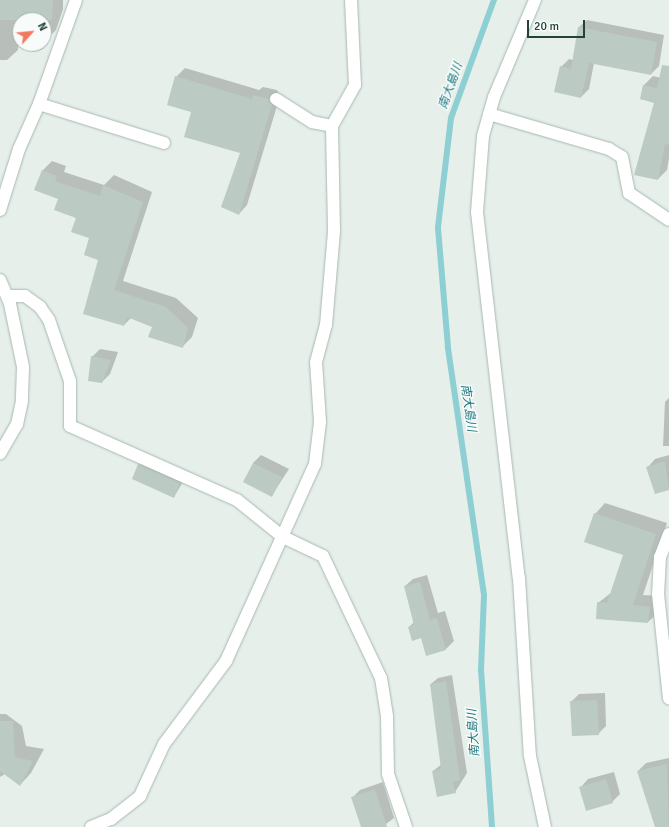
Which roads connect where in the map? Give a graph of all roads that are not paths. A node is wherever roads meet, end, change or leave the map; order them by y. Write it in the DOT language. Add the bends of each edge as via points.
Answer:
graph roads {
  1 [pos="76,0"];
  2 [pos="351,0"];
  3 [pos="535,0"];
  4 [pos="276,99"];
  5 [pos="39,104"];
  6 [pos="489,114"];
  7 [pos="332,126"];
  8 [pos="164,143"];
  9 [pos="0,210"];
  10 [pos="669,220"];
  11 [pos="0,280"];
  12 [pos="7,296"];
  13 [pos="0,454"];
  14 [pos="669,536"];
  15 [pos="283,537"];
  16 [pos="669,698"];
  17 [pos="91,827"];
  18 [pos="406,827"];
  19 [pos="545,827"];
  1 -- 5 [label="street"];
  2 -- 7 [label="street" via="356,85"];
  3 -- 6 [label="street"];
  4 -- 7 [label="street" via="322,127"];
  5 -- 8 [label="street"];
  5 -- 9 [label="street" via="18,149"];
  6 -- 10 [label="street" via="609,148 622,157 629,193"];
  6 -- 19 [label="street" via="479,170 477,212 519,578 530,756"];
  7 -- 15 [label="street" via="334,231 326,324 316,362 320,422 315,464"];
  11 -- 12 [label="street"];
  12 -- 13 [label="street" via="23,367 22,401 17,424"];
  12 -- 15 [label="street" via="25,296 40,307 50,320 70,381 70,426 237,500"];
  14 -- 16 [label="street" via="660,557 658,594"];
  15 -- 17 [label="street" via="226,661 164,744 140,796 112,819"];
  15 -- 18 [label="street" via="323,556 381,678 387,717 388,774"];
}
